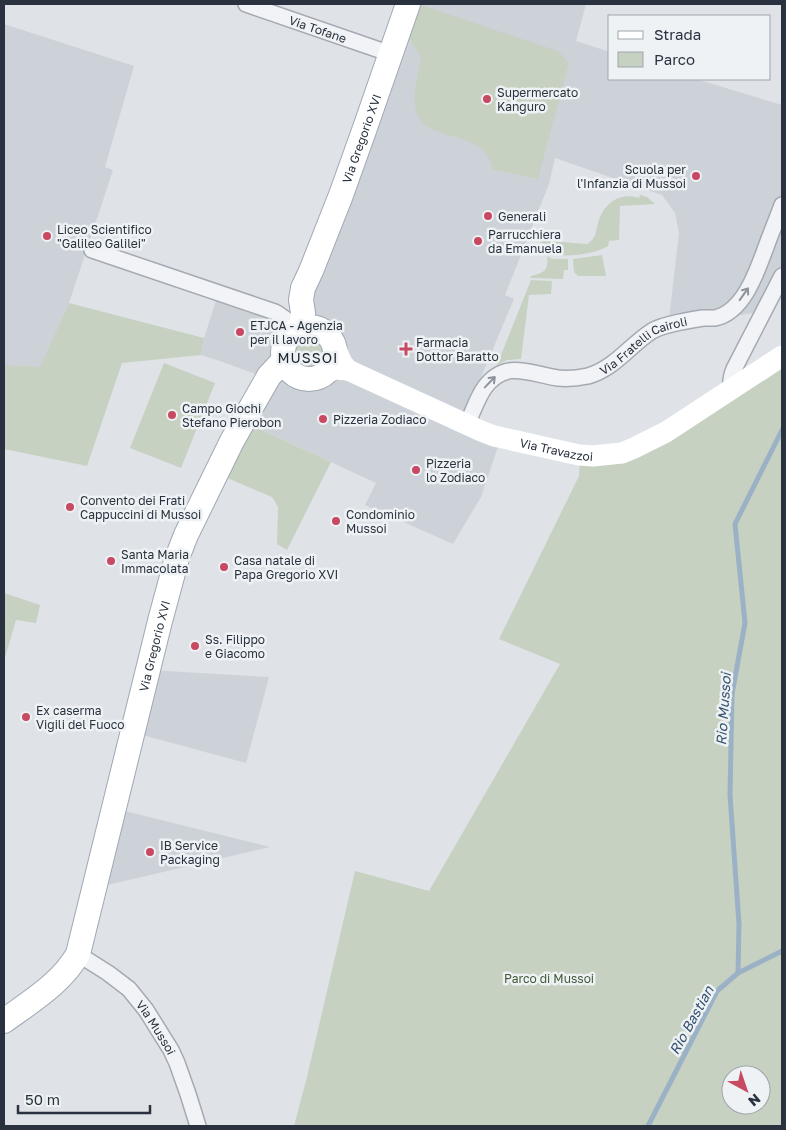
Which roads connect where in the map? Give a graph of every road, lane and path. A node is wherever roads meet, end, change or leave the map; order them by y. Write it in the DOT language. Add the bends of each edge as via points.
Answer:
graph roads {
  1 [pos="246,4"];
  2 [pos="408,4"];
  3 [pos="391,54"];
  4 [pos="782,205"];
  5 [pos="92,250"];
  6 [pos="782,276"];
  7 [pos="307,279"];
  8 [pos="279,314"];
  9 [pos="297,331"];
  10 [pos="329,338"];
  11 [pos="782,356"];
  12 [pos="284,360"];
  13 [pos="348,370"];
  14 [pos="324,374"];
  15 [pos="300,377"];
  16 [pos="731,390"];
  17 [pos="259,394"];
  18 [pos="467,424"];
  19 [pos="78,954"];
  20 [pos="4,1021"];
  21 [pos="198,1126"];
  1 -- 3 [label="street, Via Tofane"];
  2 -- 3 [label="main road, Via Gregorio XVI"];
  3 -- 7 [label="main road, Via Gregorio XVI"];
  18 -- 4 [label="street, Via Fratelli Cairoli, one-way" via="484,388 498,374 516,369 566,378 587,376 606,368 664,325 725,314 752,282"];
  5 -- 8 [label="street"];
  6 -- 16 [label="street" via="734,369"];
  7 -- 8 [label="street, Via Gregorio XVI" via="290,308"];
  7 -- 9 [label="main road, Via Gregorio XVI"];
  7 -- 10 [label="main road, Via Gregorio XVI" via="318,319"];
  8 -- 9 [label="street"];
  9 -- 10 [label="main road" via="309,326"];
  9 -- 12 [label="main road" via="284,344"];
  10 -- 13 [label="street"];
  10 -- 14 [label="main road" via="335,353 334,361"];
  11 -- 16 [label="street, Via Travazzoi"];
  12 -- 15 [label="main road"];
  12 -- 17 [label="main road, Via Gregorio XVI" via="269,376"];
  13 -- 14 [label="street" via="335,369"];
  13 -- 18 [label="street, Via Travazzoi"];
  14 -- 15 [label="main road" via="308,379"];
  15 -- 17 [label="main road" via="274,383"];
  16 -- 18 [label="street, Via Travazzoi" via="666,432 622,453 609,455 569,453 494,436"];
  17 -- 19 [label="main road, Via Gregorio XVI" via="232,441 177,558"];
  19 -- 20 [label="main road" via="59,978"];
  19 -- 21 [label="street, Via Mussoi" via="129,989 146,1010 171,1050"];
}
